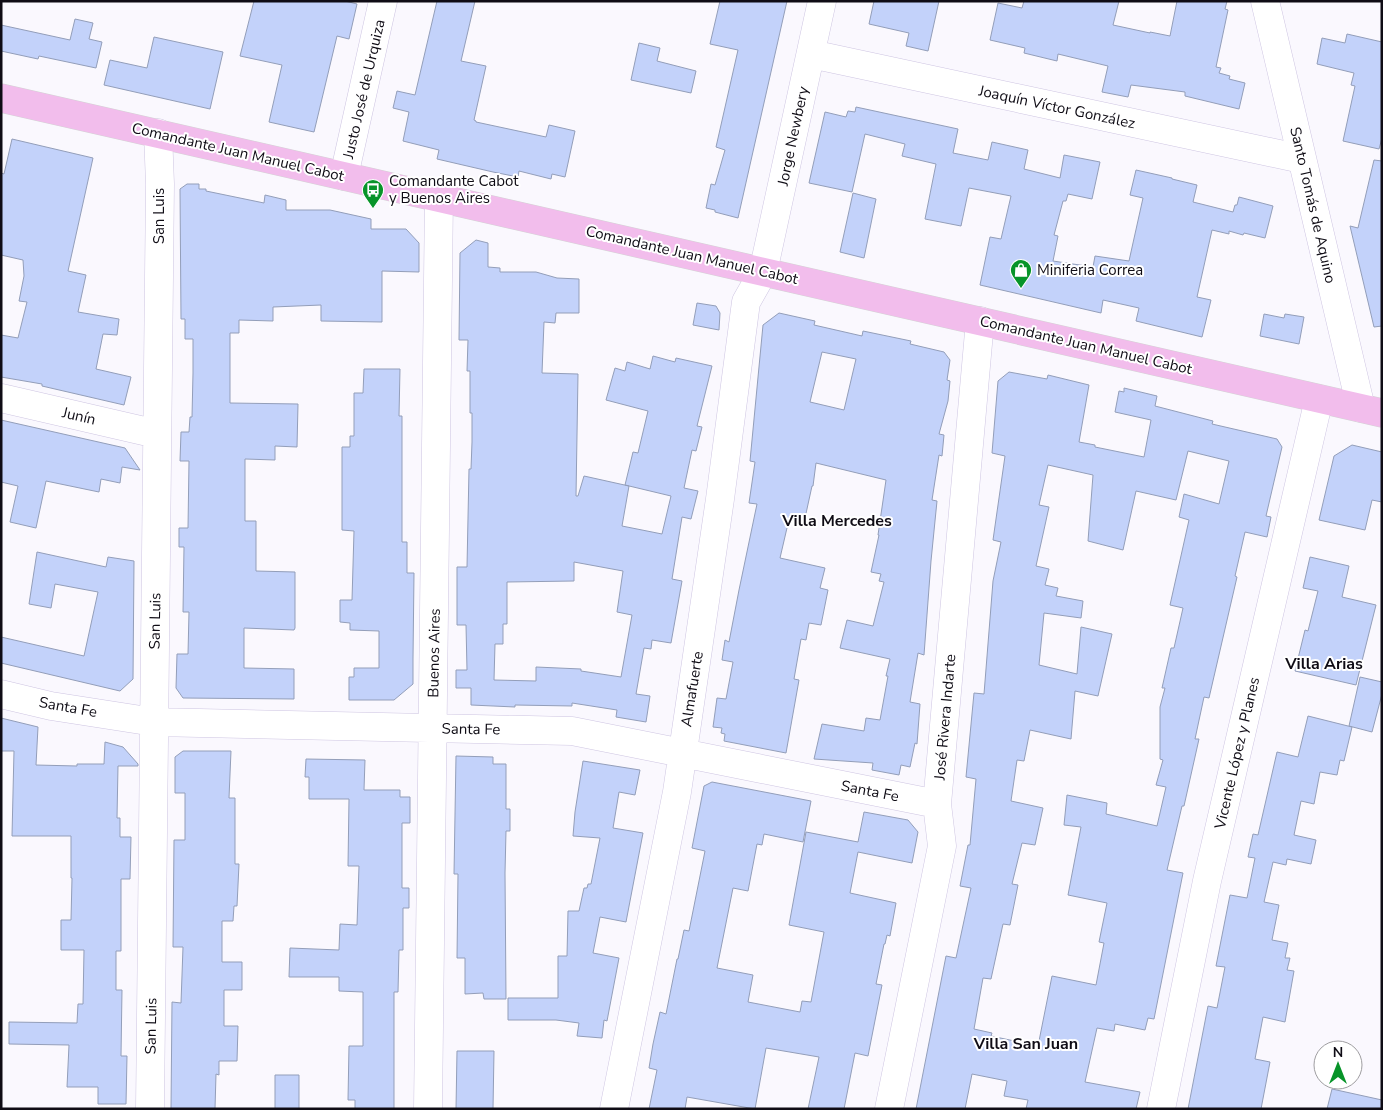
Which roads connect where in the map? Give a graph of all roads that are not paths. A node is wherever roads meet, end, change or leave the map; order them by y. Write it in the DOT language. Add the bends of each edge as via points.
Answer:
graph roads {
  1 [pos="383,1"];
  2 [pos="822,1"];
  3 [pos="1265,1"];
  4 [pos="811,54"];
  5 [pos="1,98"];
  6 [pos="158,133"];
  7 [pos="1302,159"];
  8 [pos="344,176"];
  9 [pos="439,198"];
  10 [pos="764,272"];
  11 [pos="980,321"];
  12 [pos="1,398"];
  13 [pos="1319,399"];
  14 [pos="1371,411"];
  15 [pos="157,434"];
  16 [pos="1,694"];
  17 [pos="154,722"];
  18 [pos="433,728"];
  19 [pos="682,752"];
  20 [pos="937,804"];
  21 [pos="150,1109"];
  22 [pos="428,1109"];
  23 [pos="614,1109"];
  24 [pos="889,1109"];
  25 [pos="1161,1109"];
  1 -- 8 [label="street, Justo José de Urquiza"];
  2 -- 4 [label="street, Jorge Newbery"];
  3 -- 7 [label="street, Santo Tomás de Aquino"];
  4 -- 7 [label="street, Joaquín Víctor González"];
  4 -- 10 [label="street, Jorge Newbery"];
  5 -- 6 [label="main road, Comandante Juan Manuel Cabot"];
  6 -- 8 [label="main road, Comandante Juan Manuel Cabot"];
  6 -- 15 [label="street, San Luis"];
  7 -- 14 [label="street, Santo Tomás de Aquino"];
  8 -- 9 [label="main road, Comandante Juan Manuel Cabot"];
  9 -- 10 [label="main road, Comandante Juan Manuel Cabot"];
  9 -- 18 [label="street, Buenos Aires"];
  10 -- 11 [label="main road, Comandante Juan Manuel Cabot"];
  10 -- 19 [label="street, Almafuerte" via="746,302"];
  11 -- 13 [label="main road, Comandante Juan Manuel Cabot"];
  11 -- 20 [label="street, José Rivera Indarte"];
  12 -- 15 [label="street, Junín"];
  13 -- 14 [label="main road, Comandante Juan Manuel Cabot"];
  13 -- 25 [label="street, Vicente López y Planes" via="1207,881"];
  15 -- 17 [label="street, San Luis"];
  16 -- 17 [label="street, Santa Fe" via="51,706"];
  17 -- 18 [label="street, Santa Fe"];
  17 -- 21 [label="street, San Luis"];
  18 -- 19 [label="street, Santa Fe" via="572,731"];
  18 -- 22 [label="street, Buenos Aires"];
  19 -- 20 [label="street, Santa Fe"];
  19 -- 23 [label="street, Almafuerte"];
  20 -- 24 [label="street, José Rivera Indarte" via="942,846"];
}
